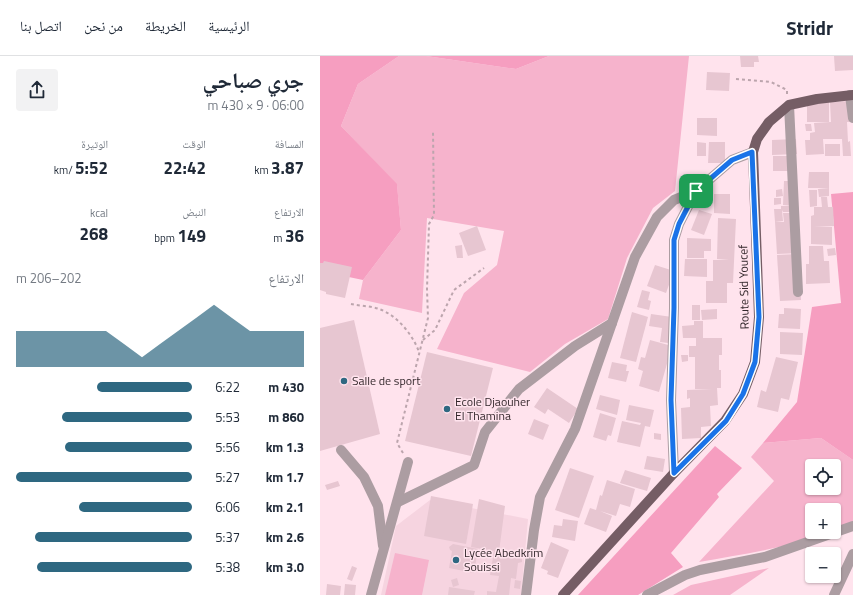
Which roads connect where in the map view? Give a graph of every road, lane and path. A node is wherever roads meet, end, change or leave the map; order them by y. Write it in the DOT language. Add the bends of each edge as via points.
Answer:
graph roads {
  1 [pos="736,79"];
  2 [pos="852,95"];
  3 [pos="789,105"];
  4 [pos="853,118"];
  5 [pos="433,131"];
  6 [pos="752,152"];
  7 [pos="696,191"];
  8 [pos="484,268"];
  9 [pos="798,292"];
  10 [pos="351,304"];
  11 [pos="612,323"];
  12 [pos="422,340"];
  13 [pos="419,353"];
  14 [pos="341,450"];
  15 [pos="408,462"];
  16 [pos="674,473"];
  17 [pos="398,502"];
  18 [pos="853,526"];
  19 [pos="384,552"];
  20 [pos="853,554"];
  21 [pos="371,595"];
  22 [pos="526,595"];
  23 [pos="563,595"];
  24 [pos="647,595"];
  25 [pos="834,595"];
  1 -- 3 [label="path" via="771,82 787,90"];
  2 -- 3 [label="main road, Route Sid Youcef"];
  2 -- 4 [label="street"];
  3 -- 6 [label="main road, Route Sid Youcef" via="769,122 757,139"];
  3 -- 9 [label="street"];
  5 -- 12 [label="path" via="434,216 429,224 428,318"];
  6 -- 7 [label="street" via="732,160"];
  6 -- 16 [label="main road, Route Sid Youcef" via="759,317 755,362 743,394 726,421"];
  7 -- 11 [label="street" via="674,200 657,217 635,257"];
  7 -- 16 [label="street" via="674,240 671,400"];
  8 -- 12 [label="path" via="454,290 435,330"];
  10 -- 13 [label="path" via="380,309 397,319 416,344"];
  11 -- 17 [label="street" via="576,346 520,389 485,432 474,465"];
  11 -- 22 [label="street" via="575,429 540,497"];
  12 -- 13 [label="path"];
  13 -- 15 [label="path" via="397,442"];
  14 -- 19 [label="street" via="364,478 378,506"];
  15 -- 17 [label="street"];
  16 -- 23 [label="main road, Route Sid Youcef"];
  17 -- 19 [label="street"];
  18 -- 24 [label="street" via="765,557 685,575"];
  19 -- 21 [label="street"];
  20 -- 25 [label="street"];
}
